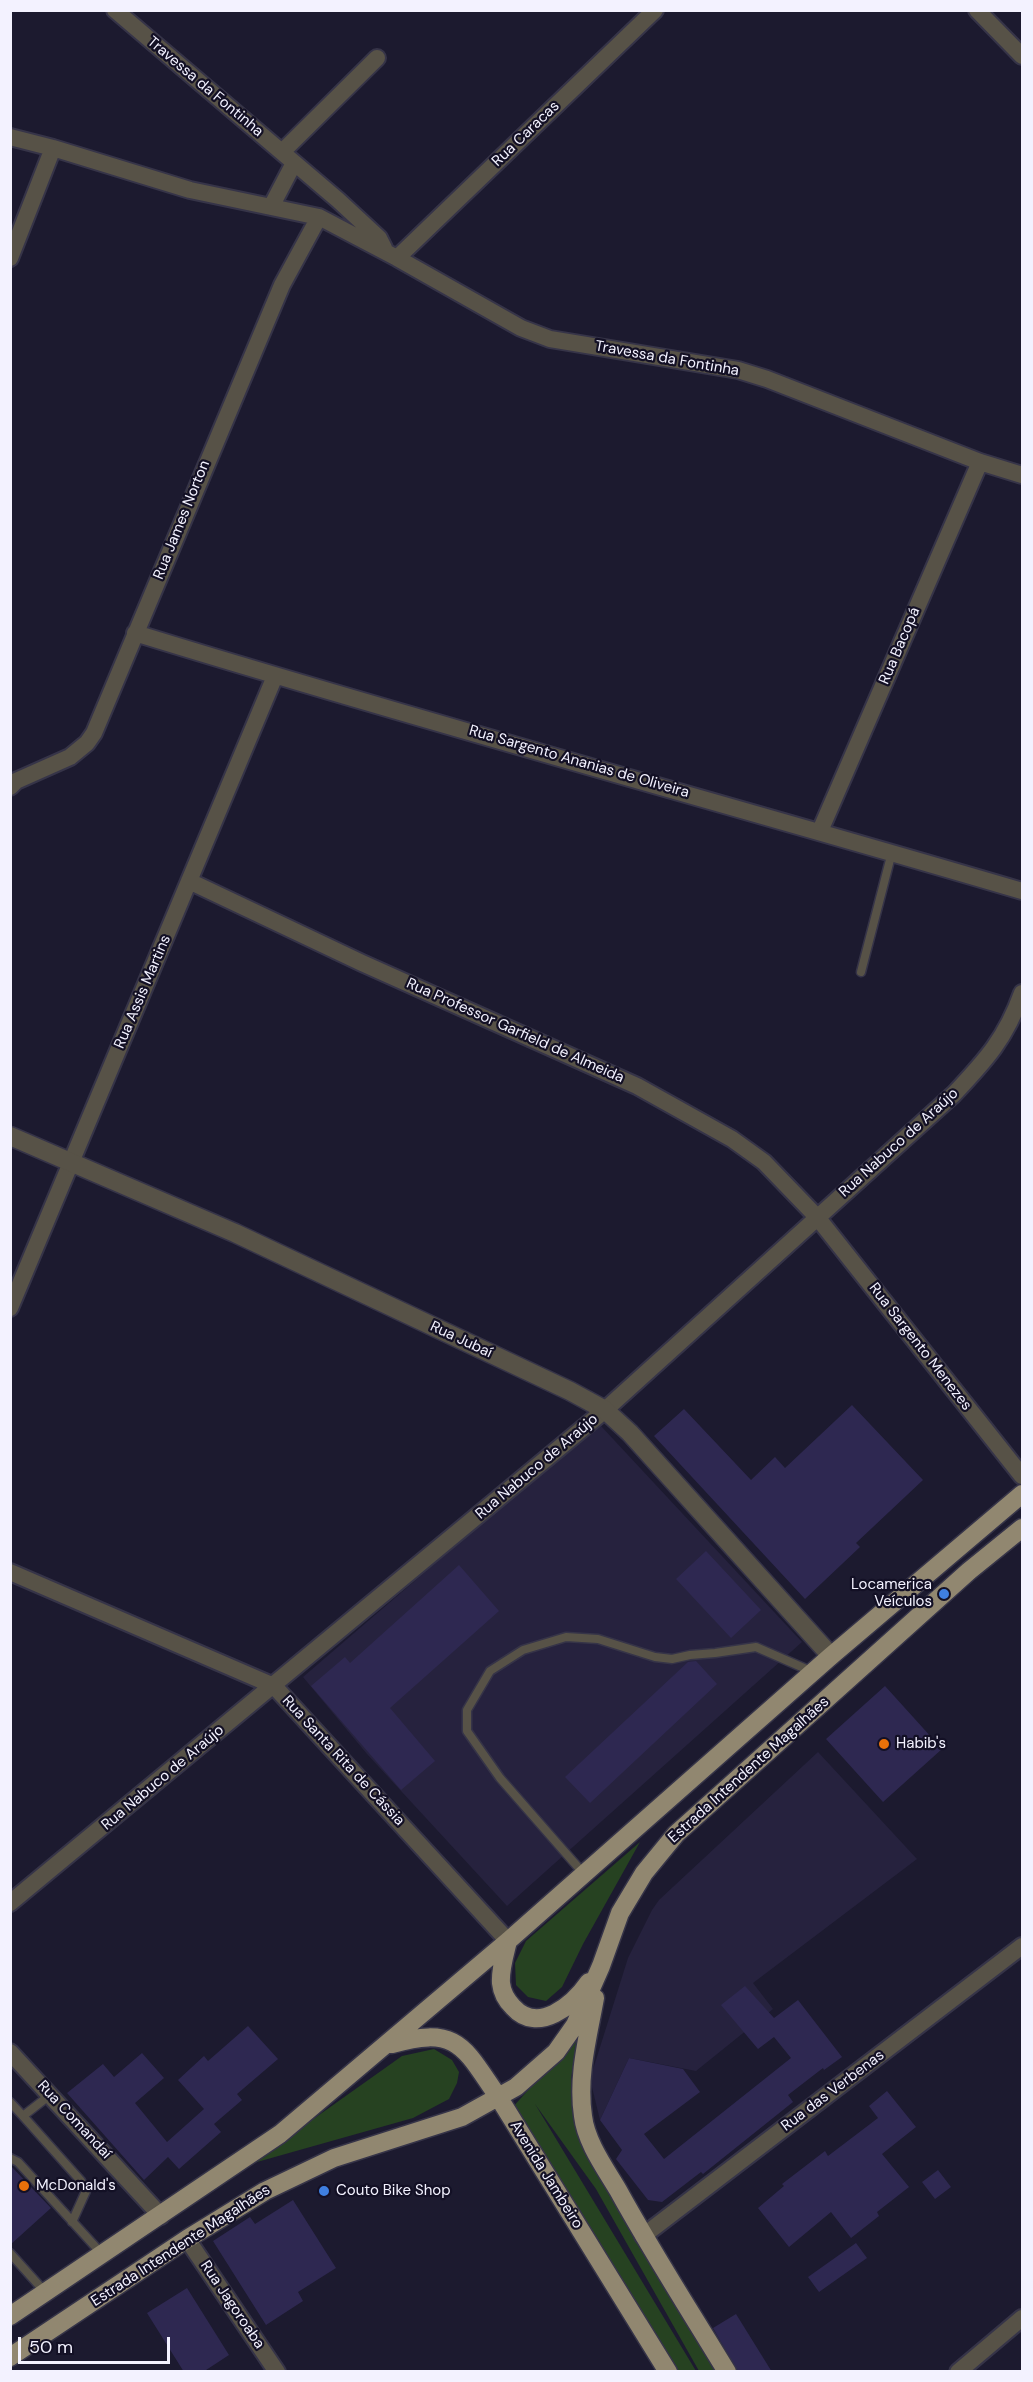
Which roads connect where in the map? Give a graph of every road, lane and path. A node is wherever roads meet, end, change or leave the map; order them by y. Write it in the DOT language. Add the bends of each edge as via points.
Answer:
graph roads {
  1 [pos="115,10"];
  2 [pos="655,10"];
  3 [pos="977,10"];
  4 [pos="1023,56"];
  5 [pos="377,58"];
  6 [pos="10,137"];
  7 [pos="53,148"];
  8 [pos="288,157"];
  9 [pos="271,207"];
  10 [pos="319,217"];
  11 [pos="392,255"];
  12 [pos="10,258"];
  13 [pos="980,462"];
  14 [pos="1023,475"];
  15 [pos="135,633"];
  16 [pos="275,676"];
  17 [pos="10,787"];
  18 [pos="820,831"];
  19 [pos="892,852"];
  20 [pos="189,881"];
  21 [pos="1023,891"];
  22 [pos="861,972"];
  23 [pos="1023,993"];
  24 [pos="10,1136"];
  25 [pos="72,1164"];
  26 [pos="817,1218"];
  27 [pos="10,1308"];
  28 [pos="605,1410"];
  29 [pos="1023,1476"];
  30 [pos="1023,1494"];
  31 [pos="1023,1528"];
  32 [pos="10,1572"];
  33 [pos="831,1656"];
  34 [pos="813,1672"];
  35 [pos="274,1686"];
  36 [pos="584,1874"];
  37 [pos="10,1903"];
  38 [pos="508,1941"];
  39 [pos="1023,1946"];
  40 [pos="601,1966"];
  41 [pos="387,2046"];
  42 [pos="10,2052"];
  43 [pos="50,2094"];
  44 [pos="499,2098"];
  45 [pos="10,2102"];
  46 [pos="23,2116"];
  47 [pos="10,2158"];
  48 [pos="161,2216"];
  49 [pos="72,2222"];
  50 [pos="644,2236"];
  51 [pos="187,2239"];
  52 [pos="10,2253"];
  53 [pos="102,2254"];
  54 [pos="45,2292"];
  55 [pos="10,2316"];
  56 [pos="1023,2318"];
  57 [pos="10,2357"];
  58 [pos="277,2372"];
  59 [pos="668,2372"];
  60 [pos="727,2372"];
  61 [pos="958,2372"];
  1 -- 8 [label="street, Travessa da Fontinha"];
  2 -- 11 [label="street, Rua Caracas"];
  3 -- 4 [label="street"];
  5 -- 8 [label="street"];
  6 -- 7 [label="street, Travessa da Fontinha"];
  7 -- 9 [label="street, Travessa da Fontinha" via="190,190"];
  7 -- 12 [label="street"];
  8 -- 9 [label="street"];
  8 -- 11 [label="street, Travessa da Fontinha" via="379,238"];
  9 -- 10 [label="street, Travessa da Fontinha"];
  10 -- 11 [label="street, Travessa da Fontinha"];
  10 -- 15 [label="street, Rua James Norton" via="282,285"];
  11 -- 13 [label="street, Travessa da Fontinha" via="521,328 550,339 738,370"];
  13 -- 14 [label="street, Travessa da Fontinha"];
  13 -- 18 [label="street, Rua Bacopá"];
  15 -- 16 [label="street, Rua Sargento Ananias de Oliveira"];
  15 -- 17 [label="street, Rua James Norton" via="87,743 70,757"];
  16 -- 18 [label="street, Rua Sargento Ananias de Oliveira"];
  16 -- 20 [label="street, Rua Assis Martins"];
  18 -- 19 [label="street, Rua Sargento Ananias de Oliveira"];
  19 -- 21 [label="street, Rua Sargento Ananias de Oliveira"];
  19 -- 22 [label="lane"];
  20 -- 25 [label="street, Rua Assis Martins"];
  20 -- 26 [label="street, Rua Professor Garfield de Almeida" via="637,1086 692,1115 764,1162"];
  23 -- 26 [label="street, Rua Nabuco de Araújo" via="989,1058"];
  24 -- 25 [label="street, Rua Jubaí"];
  25 -- 27 [label="street, Rua Assis Martins"];
  25 -- 28 [label="street, Rua Jubaí" via="235,1233"];
  26 -- 28 [label="street, Rua Nabuco de Araújo"];
  26 -- 29 [label="street, Rua Sargento Menezes"];
  28 -- 33 [label="street, Rua Jubaí"];
  28 -- 35 [label="street, Rua Nabuco de Araújo"];
  30 -- 33 [label="main road, Estrada Intendente Magalhães"];
  31 -- 40 [label="main road, Estrada Intendente Magalhães" via="969,1571 676,1834 644,1873 620,1913"];
  32 -- 35 [label="street, Rua Santa Rita de Cássia"];
  33 -- 34 [label="main road, Estrada Intendente Magalhães"];
  34 -- 36 [label="main road, Estrada Intendente Magalhães"];
  34 -- 36 [label="lane" via="756,1647 672,1659 598,1639 566,1637 523,1650 490,1671 466,1710 466,1731 500,1778"];
  35 -- 37 [label="street, Rua Nabuco de Araújo"];
  35 -- 38 [label="street, Rua Santa Rita de Cássia"];
  36 -- 38 [label="main road, Estrada Intendente Magalhães"];
  38 -- 40 [label="main road" via="501,1982 505,1999 518,2013 531,2017 547,2017 565,2008"];
  38 -- 41 [label="main road, Estrada Intendente Magalhães"];
  39 -- 50 [label="street, Rua das Verbenas"];
  40 -- 44 [label="main road, Estrada Intendente Magalhães" via="575,2025 556,2052"];
  40 -- 50 [label="main road" via="582,2066 583,2119 594,2147"];
  41 -- 44 [label="main road, Avenida Jambeiro" via="427,2036 447,2039 469,2055"];
  41 -- 48 [label="main road, Estrada Intendente Magalhães" via="280,2134"];
  42 -- 43 [label="street, Rua Comandaí"];
  43 -- 46 [label="lane"];
  43 -- 48 [label="street, Rua Comandaí"];
  44 -- 51 [label="main road, Estrada Intendente Magalhães" via="462,2117 334,2158 293,2176"];
  44 -- 59 [label="main road, Avenida Jambeiro"];
  45 -- 46 [label="lane"];
  46 -- 49 [label="lane" via="86,2191"];
  47 -- 49 [label="lane"];
  48 -- 53 [label="main road, Estrada Intendente Magalhães"];
  49 -- 53 [label="lane"];
  50 -- 60 [label="main road"];
  51 -- 57 [label="main road, Estrada Intendente Magalhães"];
  51 -- 58 [label="street, Rua Jagoroaba"];
  52 -- 54 [label="lane"];
  53 -- 54 [label="main road, Estrada Intendente Magalhães"];
  54 -- 55 [label="main road, Estrada Intendente Magalhães"];
  56 -- 61 [label="street"];
}
